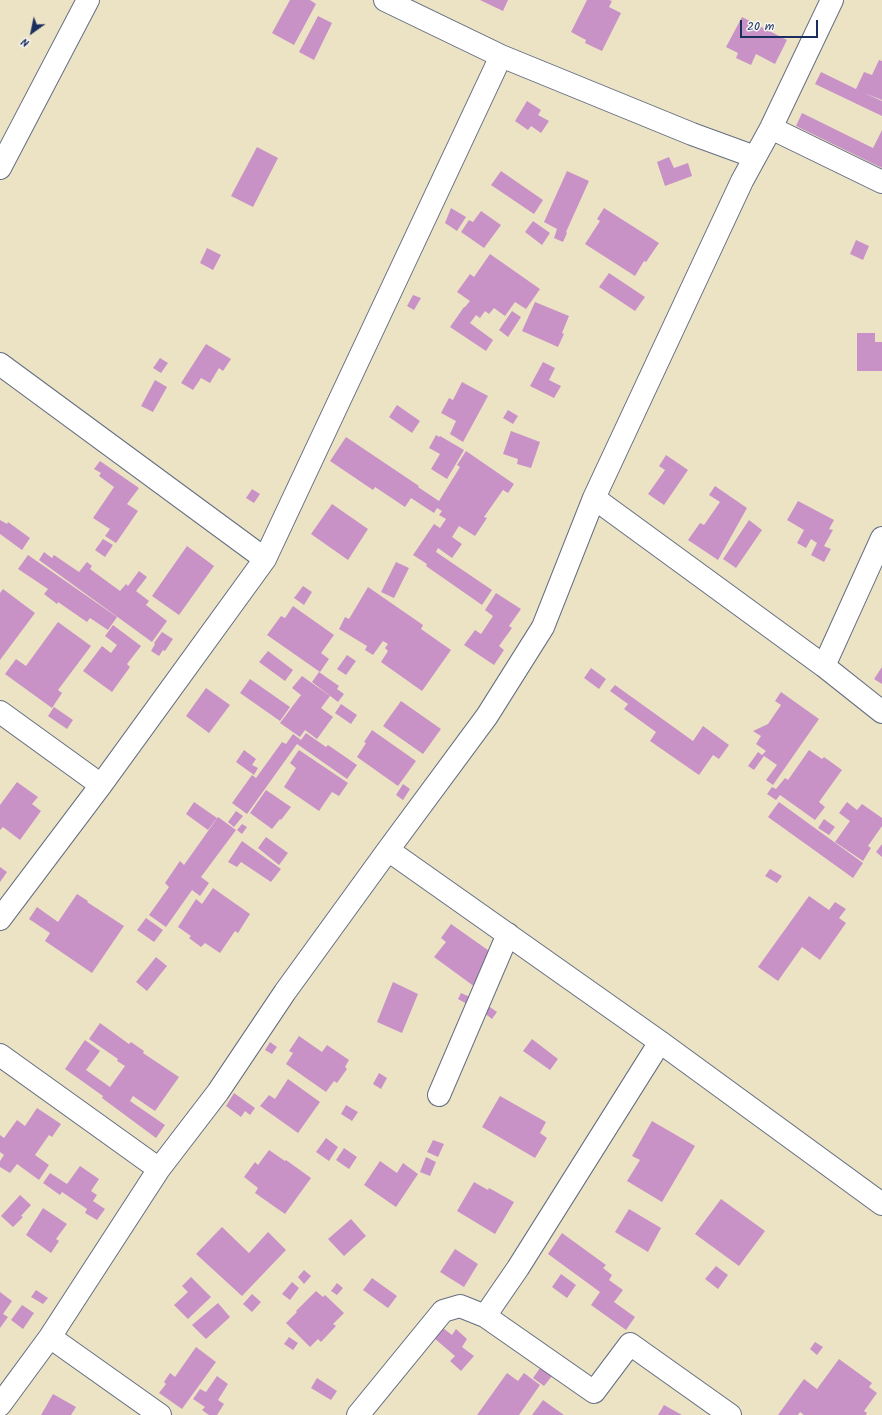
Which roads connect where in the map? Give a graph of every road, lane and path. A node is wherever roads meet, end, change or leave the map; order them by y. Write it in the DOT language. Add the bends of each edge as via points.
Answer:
graph roads {
  1 [pos="88,0"];
  2 [pos="385,0"];
  3 [pos="832,0"];
  4 [pos="501,56"];
  5 [pos="771,128"];
  6 [pos="755,157"];
  7 [pos="0,168"];
  8 [pos="882,182"];
  9 [pos="0,364"];
  10 [pos="594,498"];
  11 [pos="882,538"];
  12 [pos="265,559"];
  13 [pos="824,666"];
  14 [pos="0,712"];
  15 [pos="882,712"];
  16 [pos="101,785"];
  17 [pos="388,850"];
  18 [pos="0,919"];
  19 [pos="508,934"];
  20 [pos="660,1042"];
  21 [pos="0,1055"];
  22 [pos="440,1095"];
  23 [pos="159,1169"];
  24 [pos="882,1204"];
  25 [pos="485,1316"];
  26 [pos="50,1337"];
  27 [pos="0,1405"];
  28 [pos="160,1415"];
  29 [pos="358,1415"];
  30 [pos="730,1415"];
  1 -- 7 [label="street"];
  2 -- 4 [label="street"];
  3 -- 5 [label="street"];
  4 -- 6 [label="street"];
  4 -- 12 [label="street"];
  5 -- 6 [label="street"];
  5 -- 8 [label="street"];
  6 -- 10 [label="street"];
  9 -- 12 [label="street"];
  10 -- 13 [label="street"];
  10 -- 17 [label="street" via="543,627 487,716"];
  11 -- 13 [label="street"];
  12 -- 16 [label="street"];
  13 -- 15 [label="street"];
  14 -- 16 [label="street"];
  16 -- 18 [label="street"];
  17 -- 19 [label="street"];
  17 -- 23 [label="street" via="285,992 218,1092"];
  19 -- 20 [label="street"];
  19 -- 22 [label="street"];
  20 -- 24 [label="street"];
  20 -- 25 [label="street" via="522,1262"];
  21 -- 23 [label="street"];
  23 -- 26 [label="street"];
  25 -- 29 [label="street" via="460,1306 443,1311"];
  25 -- 30 [label="street" via="594,1392 630,1344"];
  26 -- 27 [label="street"];
  26 -- 28 [label="street"];
}
